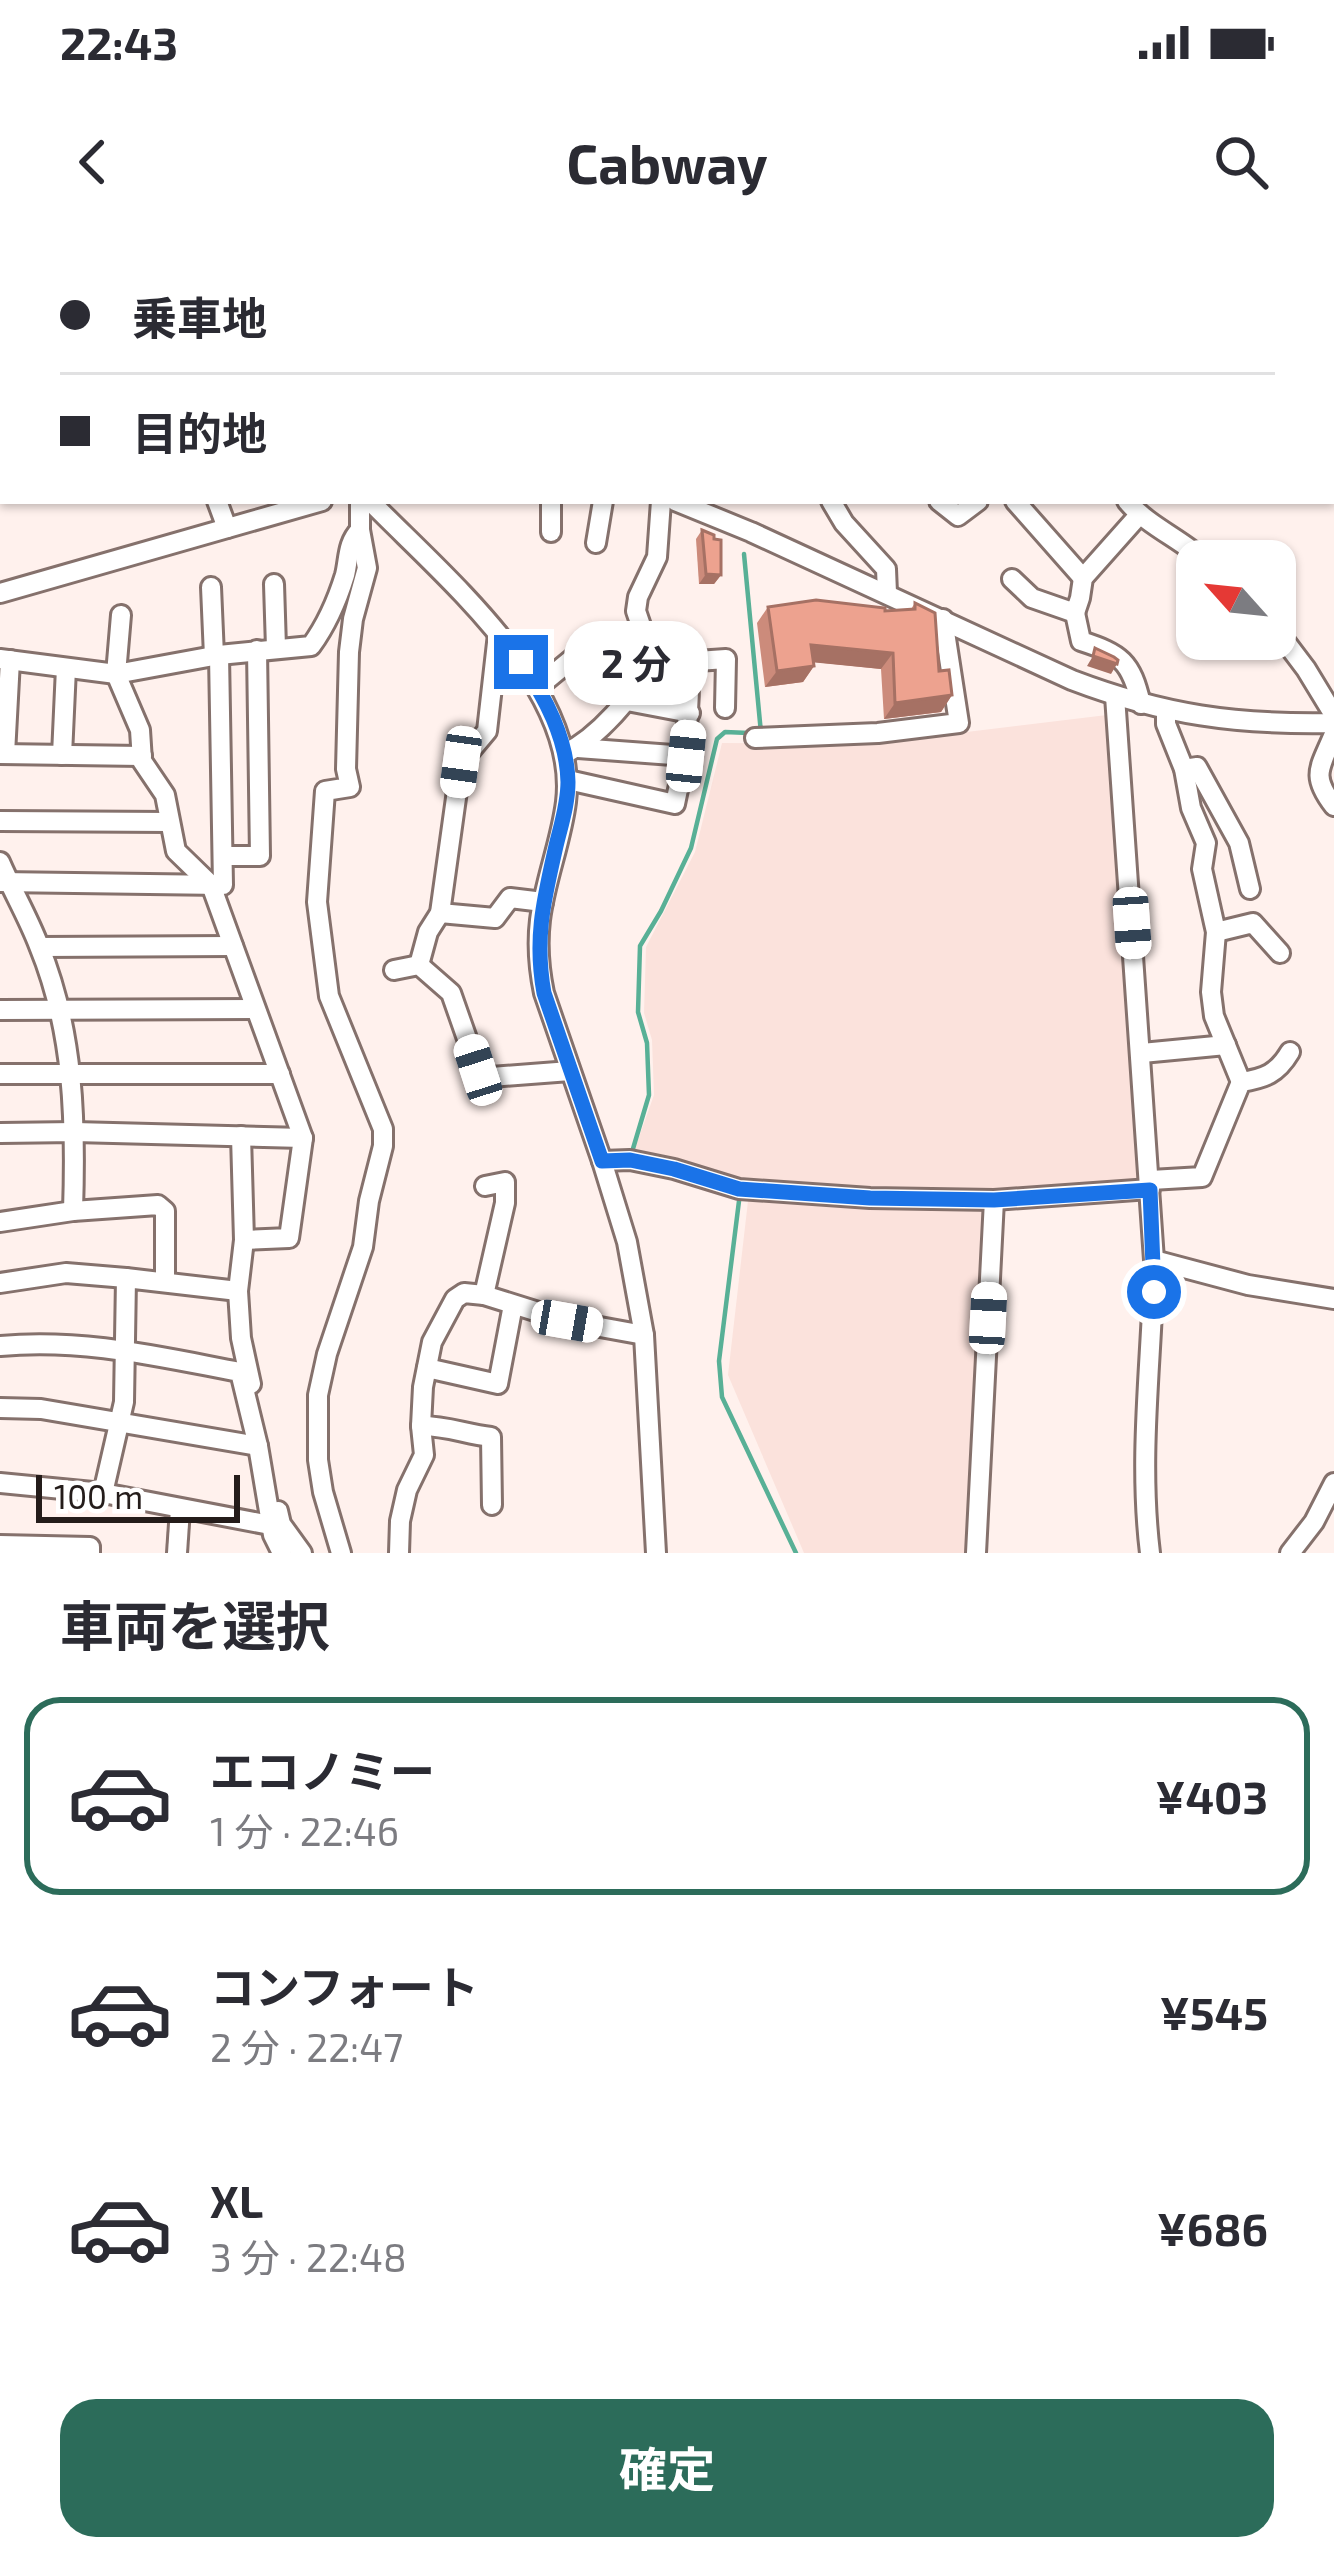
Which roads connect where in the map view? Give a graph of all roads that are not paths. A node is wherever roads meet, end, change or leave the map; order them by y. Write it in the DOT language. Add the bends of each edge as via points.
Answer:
graph roads {
  1 [pos="218,504"];
  2 [pos="311,504"];
  3 [pos="360,504"];
  4 [pos="373,504"];
  5 [pos="551,504"];
  6 [pos="602,504"];
  7 [pos="661,504"];
  8 [pos="683,504"];
  9 [pos="833,504"];
  10 [pos="943,504"];
  11 [pos="974,504"];
  12 [pos="1018,504"];
  13 [pos="1133,508"];
  14 [pos="227,528"];
  15 [pos="360,530"];
  16 [pos="551,532"];
  17 [pos="1180,540"];
  18 [pos="596,543"];
  19 [pos="1083,578"];
  20 [pos="1012,579"];
  21 [pos="274,584"];
  22 [pos="212,587"];
  23 [pos="0,592"];
  24 [pos="886,593"];
  25 [pos="1075,613"];
  26 [pos="121,615"];
  27 [pos="943,619"];
  28 [pos="498,634"];
  29 [pos="595,640"];
  30 [pos="266,649"];
  31 [pos="216,655"];
  32 [pos="1296,656"];
  33 [pos="5,660"];
  34 [pos="689,661"];
  35 [pos="655,664"];
  36 [pos="67,668"];
  37 [pos="116,674"];
  38 [pos="538,687"];
  39 [pos="1115,696"];
  40 [pos="627,700"];
  41 [pos="1141,704"];
  42 [pos="725,708"];
  43 [pos="1166,710"];
  44 [pos="690,713"];
  45 [pos="1334,719"];
  46 [pos="1334,734"];
  47 [pos="755,737"];
  48 [pos="571,751"];
  49 [pos="3,754"];
  50 [pos="62,755"];
  51 [pos="142,756"];
  52 [pos="686,756"];
  53 [pos="1184,769"];
  54 [pos="568,780"];
  55 [pos="223,791"];
  56 [pos="261,792"];
  57 [pos="1334,806"];
  58 [pos="0,820"];
  59 [pos="169,821"];
  60 [pos="224,856"];
  61 [pos="0,862"];
  62 [pos="4,882"];
  63 [pos="211,884"];
  64 [pos="1250,889"];
  65 [pos="543,902"];
  66 [pos="440,913"];
  67 [pos="1216,932"];
  68 [pos="233,946"];
  69 [pos="40,947"];
  70 [pos="1280,953"];
  71 [pos="419,964"];
  72 [pos="394,970"];
  73 [pos="59,1009"];
  74 [pos="0,1010"];
  75 [pos="255,1010"];
  76 [pos="1226,1045"];
  77 [pos="1290,1052"];
  78 [pos="1142,1053"];
  79 [pos="570,1071"];
  80 [pos="71,1073"];
  81 [pos="0,1074"];
  82 [pos="280,1074"];
  83 [pos="1240,1082"];
  84 [pos="75,1132"];
  85 [pos="0,1133"];
  86 [pos="241,1136"];
  87 [pos="302,1138"];
  88 [pos="602,1161"];
  89 [pos="1150,1185"];
  90 [pos="484,1186"];
  91 [pos="994,1200"];
  92 [pos="73,1211"];
  93 [pos="0,1222"];
  94 [pos="244,1240"];
  95 [pos="1154,1260"];
  96 [pos="126,1278"];
  97 [pos="165,1282"];
  98 [pos="0,1283"];
  99 [pos="238,1291"];
  100 [pos="484,1295"];
  101 [pos="1334,1299"];
  102 [pos="512,1305"];
  103 [pos="644,1335"];
  104 [pos="0,1346"];
  105 [pos="124,1349"];
  106 [pos="427,1368"];
  107 [pos="0,1408"];
  108 [pos="120,1423"];
  109 [pos="421,1426"];
  110 [pos="258,1446"];
  111 [pos="0,1483"];
  112 [pos="1334,1484"];
  113 [pos="103,1492"];
  114 [pos="492,1505"];
  115 [pos="180,1509"];
  116 [pos="270,1525"];
  117 [pos="0,1545"];
  118 [pos="90,1553"];
  119 [pos="177,1553"];
  120 [pos="282,1553"];
  121 [pos="302,1553"];
  122 [pos="341,1553"];
  123 [pos="399,1553"];
  124 [pos="656,1553"];
  125 [pos="976,1553"];
  126 [pos="1150,1553"];
  127 [pos="1290,1553"];
  1 -- 14 [label="street"];
  2 -- 14 [label="street"];
  3 -- 15 [label="street"];
  4 -- 28 [label="street"];
  5 -- 16 [label="street"];
  6 -- 18 [label="street"];
  7 -- 35 [label="street" via="657,557 636,611"];
  8 -- 24 [label="street"];
  9 -- 24 [label="street" via="886,569"];
  10 -- 11 [label="street" via="958,516"];
  12 -- 19 [label="street"];
  13 -- 17 [label="street"];
  13 -- 19 [label="street"];
  14 -- 23 [label="street"];
  15 -- 30 [label="street" via="326,626 311,646"];
  15 -- 122 [label="street" via="367,568 349,652 350,787 325,791 317,902 329,996 383,1129 363,1247 318,1395 318,1460"];
  19 -- 25 [label="street"];
  20 -- 25 [label="street" via="1032,598"];
  21 -- 30 [label="street"];
  22 -- 31 [label="street"];
  24 -- 27 [label="street"];
  25 -- 41 [label="street" via="1081,641 1124,661"];
  26 -- 37 [label="street"];
  27 -- 39 [label="street"];
  27 -- 47 [label="street" via="959,723"];
  28 -- 38 [label="street"];
  28 -- 66 [label="street" via="487,731 461,762"];
  29 -- 38 [label="street"];
  30 -- 31 [label="street"];
  30 -- 56 [label="street"];
  31 -- 37 [label="street"];
  31 -- 55 [label="street"];
  32 -- 45 [label="street"];
  33 -- 36 [label="street"];
  33 -- 49 [label="street"];
  34 -- 35 [label="street"];
  34 -- 42 [label="street" via="726,659"];
  34 -- 44 [label="street"];
  35 -- 40 [label="street"];
  36 -- 37 [label="street"];
  36 -- 50 [label="street"];
  37 -- 51 [label="street"];
  38 -- 48 [label="street"];
  39 -- 41 [label="street"];
  39 -- 78 [label="street"];
  40 -- 44 [label="street"];
  40 -- 48 [label="street"];
  41 -- 43 [label="street"];
  43 -- 45 [label="street" via="1241,722"];
  43 -- 53 [label="street"];
  44 -- 52 [label="street"];
  46 -- 57 [label="street" via="1318,773"];
  48 -- 52 [label="street"];
  48 -- 54 [label="street"];
  49 -- 50 [label="street"];
  50 -- 51 [label="street"];
  51 -- 59 [label="street"];
  52 -- 54 [label="street" via="675,804"];
  53 -- 64 [label="street" via="1197,767 1239,843"];
  53 -- 67 [label="street" via="1206,843 1202,869"];
  54 -- 65 [label="street"];
  55 -- 56 [label="street"];
  55 -- 60 [label="street"];
  56 -- 60 [label="street" via="260,856"];
  58 -- 59 [label="street"];
  59 -- 63 [label="street" via="176,851"];
  60 -- 63 [label="street" via="223,885"];
  61 -- 62 [label="street"];
  62 -- 63 [label="street"];
  62 -- 69 [label="street"];
  63 -- 68 [label="street"];
  65 -- 66 [label="street" via="510,898 494,918"];
  65 -- 79 [label="street" via="542,980"];
  66 -- 71 [label="street"];
  67 -- 70 [label="street" via="1252,923"];
  67 -- 76 [label="street" via="1211,992"];
  68 -- 69 [label="street"];
  68 -- 75 [label="street"];
  69 -- 73 [label="street"];
  71 -- 72 [label="street"];
  71 -- 79 [label="street" via="451,992 478,1070 491,1077"];
  73 -- 74 [label="street"];
  73 -- 75 [label="street"];
  73 -- 80 [label="street"];
  75 -- 82 [label="street"];
  76 -- 78 [label="street"];
  76 -- 83 [label="street"];
  77 -- 83 [label="street" via="1266,1078"];
  78 -- 89 [label="street"];
  79 -- 88 [label="street"];
  80 -- 81 [label="street"];
  80 -- 82 [label="street"];
  80 -- 84 [label="street"];
  82 -- 87 [label="street"];
  83 -- 89 [label="street" via="1202,1177"];
  84 -- 85 [label="street"];
  84 -- 86 [label="street"];
  84 -- 92 [label="street"];
  86 -- 87 [label="street"];
  86 -- 94 [label="street"];
  87 -- 94 [label="street" via="289,1238"];
  88 -- 91 [label="street" via="652,1164 739,1189"];
  88 -- 103 [label="street"];
  89 -- 91 [label="street"];
  89 -- 95 [label="street"];
  90 -- 100 [label="street" via="505,1182"];
  91 -- 125 [label="street"];
  92 -- 93 [label="street"];
  92 -- 97 [label="street" via="158,1205 165,1211"];
  94 -- 99 [label="street"];
  95 -- 101 [label="street"];
  95 -- 126 [label="street" via="1144,1440"];
  96 -- 97 [label="street"];
  96 -- 98 [label="street" via="66,1273"];
  96 -- 105 [label="street"];
  97 -- 99 [label="street"];
  99 -- 121 [label="street" via="281,1524"];
  100 -- 102 [label="street"];
  100 -- 106 [label="street" via="455,1299"];
  102 -- 103 [label="street"];
  102 -- 106 [label="street" via="498,1384"];
  103 -- 124 [label="street"];
  104 -- 105 [label="street"];
  105 -- 108 [label="street"];
  105 -- 110 [label="street" via="240,1372"];
  106 -- 109 [label="street"];
  107 -- 108 [label="street"];
  108 -- 110 [label="street"];
  108 -- 113 [label="street"];
  109 -- 114 [label="street" via="491,1437"];
  109 -- 123 [label="street" via="424,1455 407,1490"];
  110 -- 116 [label="street"];
  111 -- 113 [label="street"];
  112 -- 127 [label="street"];
  113 -- 115 [label="street"];
  115 -- 116 [label="street"];
  115 -- 119 [label="street"];
  116 -- 120 [label="street"];
  117 -- 118 [label="street"];
}
